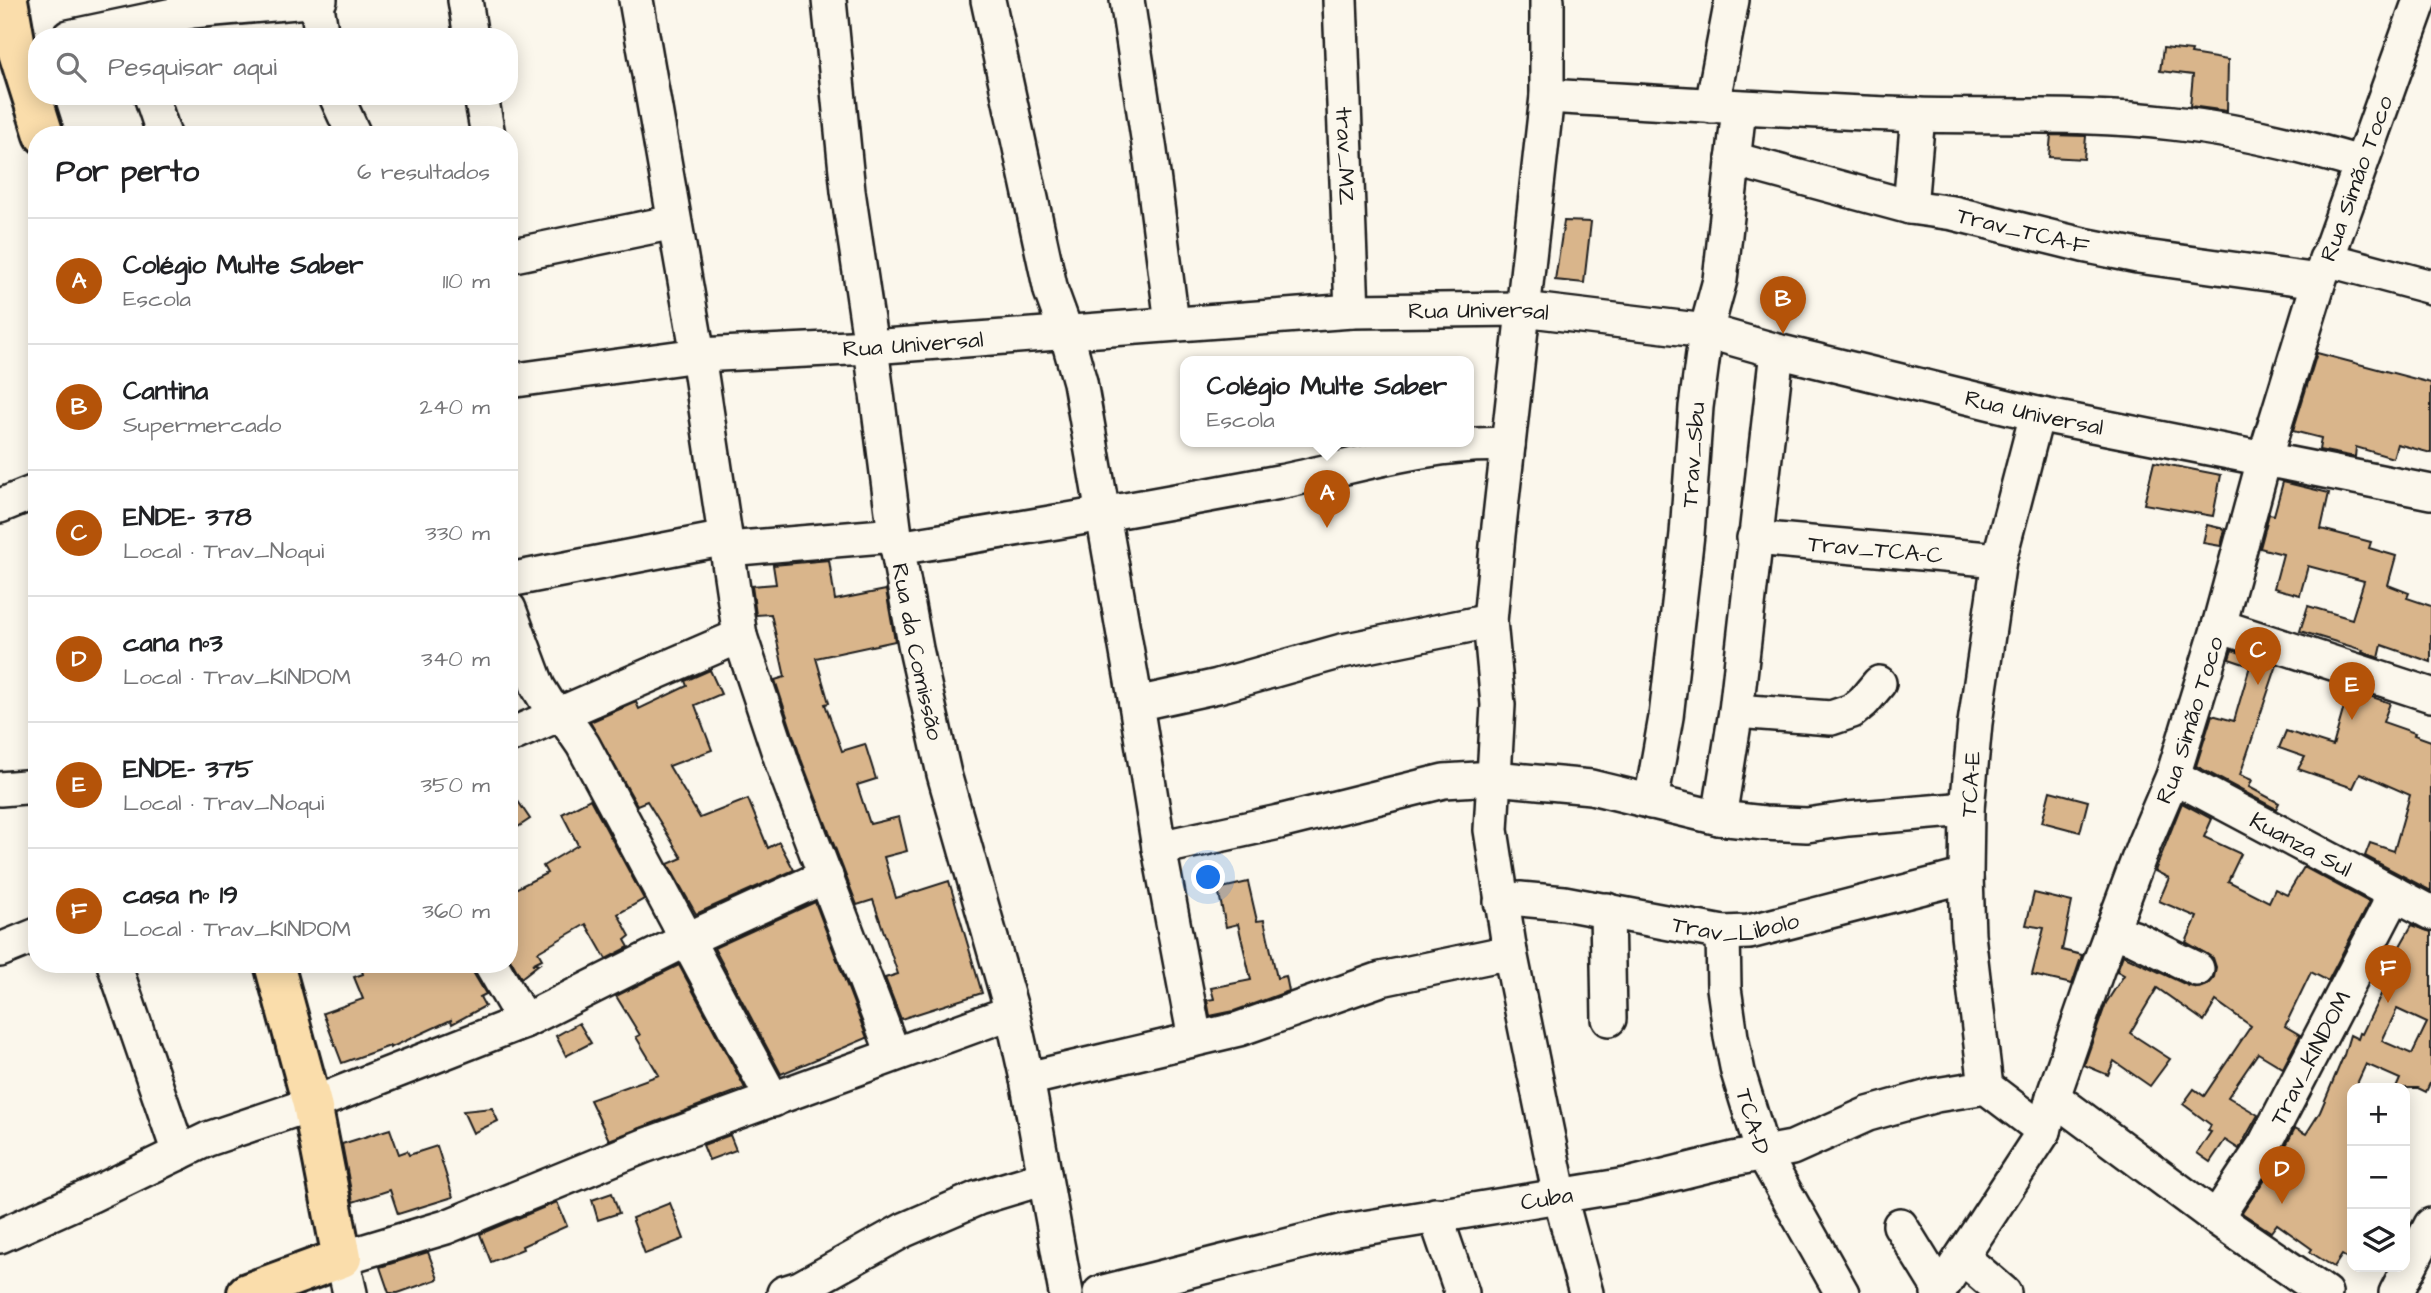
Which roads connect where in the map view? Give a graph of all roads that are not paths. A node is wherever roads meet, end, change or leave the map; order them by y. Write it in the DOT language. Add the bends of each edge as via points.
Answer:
graph roads {
  1 [pos="8,0"];
  2 [pos="317,0"];
  3 [pos="465,0"];
  4 [pos="636,0"];
  5 [pos="829,0"];
  6 [pos="988,0"];
  7 [pos="1127,0"];
  8 [pos="1340,0"];
  9 [pos="1547,0"];
  10 [pos="1732,0"];
  11 [pos="2418,5"];
  12 [pos="191,6"];
  13 [pos="136,28"];
  14 [pos="321,28"];
  15 [pos="470,28"];
  16 [pos="18,47"];
  17 [pos="28,81"];
  18 [pos="1547,96"];
  19 [pos="35,105"];
  20 [pos="155,105"];
  21 [pos="340,105"];
  22 [pos="483,105"];
  23 [pos="1725,107"];
  24 [pos="1918,115"];
  25 [pos="41,126"];
  26 [pos="160,126"];
  27 [pos="350,126"];
  28 [pos="486,126"];
  29 [pos="1733,159"];
  30 [pos="2360,163"];
  31 [pos="1910,207"];
  32 [pos="674,222"];
  33 [pos="518,254"];
  34 [pos="2323,270"];
  35 [pos="2431,288"];
  36 [pos="1523,309"];
  37 [pos="1352,311"];
  38 [pos="1172,323"];
  39 [pos="1706,331"];
  40 [pos="1066,332"];
  41 [pos="871,347"];
  42 [pos="1777,351"];
  43 [pos="698,355"];
  44 [pos="518,381"];
  45 [pos="2037,414"];
  46 [pos="1474,444"];
  47 [pos="1508,445"];
  48 [pos="1444,447"];
  49 [pos="2263,460"];
  50 [pos="2431,492"];
  51 [pos="1102,516"];
  52 [pos="1754,538"];
  53 [pos="896,541"];
  54 [pos="726,543"];
  55 [pos="1999,560"];
  56 [pos="518,578"];
  57 [pos="1490,621"];
  58 [pos="2220,626"];
  59 [pos="518,633"];
  60 [pos="740,636"];
  61 [pos="1879,683"];
  62 [pos="2431,695"];
  63 [pos="1136,704"];
  64 [pos="1736,711"];
  65 [pos="561,712"];
  66 [pos="518,732"];
  67 [pos="2173,776"];
  68 [pos="1494,778"];
  69 [pos="28,787"];
  70 [pos="0,789"];
  71 [pos="1650,802"];
  72 [pos="1967,809"];
  73 [pos="1719,818"];
  74 [pos="1158,848"];
  75 [pos="825,876"];
  76 [pos="1966,876"];
  77 [pos="2395,894"];
  78 [pos="1501,902"];
  79 [pos="1607,910"];
  80 [pos="2431,913"];
  81 [pos="2111,931"];
  82 [pos="1723,933"];
  83 [pos="28,939"];
  84 [pos="688,939"];
  85 [pos="0,950"];
  86 [pos="1510,952"];
  87 [pos="2197,969"];
  88 [pos="117,973"];
  89 [pos="276,973"];
  90 [pos="496,973"];
  91 [pos="1012,1012"];
  92 [pos="1609,1019"];
  93 [pos="524,1021"];
  94 [pos="1195,1039"];
  95 [pos="893,1054"];
  96 [pos="1027,1079"];
  97 [pos="1986,1087"];
  98 [pos="2053,1097"];
  99 [pos="773,1100"];
  100 [pos="312,1104"];
  101 [pos="2044,1131"];
  102 [pos="179,1153"];
  103 [pos="1763,1153"];
  104 [pos="1044,1178"];
  105 [pos="1560,1197"];
  106 [pos="1435,1215"];
  107 [pos="2216,1218"];
  108 [pos="1900,1225"];
  109 [pos="2431,1225"];
  110 [pos="0,1237"];
  111 [pos="1962,1257"];
  112 [pos="346,1276"];
  113 [pos="2282,1281"];
  114 [pos="1165,1285"];
  115 [pos="1939,1292"];
  116 [pos="247,1293"];
  117 [pos="784,1293"];
  118 [pos="1066,1293"];
  119 [pos="1100,1293"];
  120 [pos="1462,1293"];
  121 [pos="1586,1293"];
  122 [pos="1842,1293"];
  123 [pos="2004,1293"];
  124 [pos="2325,1293"];
  125 [pos="2396,1293"];
  1 -- 16 [label="main road"];
  2 -- 12 [label="street"];
  2 -- 14 [label="street"];
  3 -- 15 [label="street"];
  4 -- 32 [label="street"];
  5 -- 41 [label="street, Rua da Comissão" via="848,191"];
  6 -- 40 [label="street" via="1051,291"];
  7 -- 38 [label="street"];
  8 -- 37 [label="street, trav_MZ"];
  9 -- 18 [label="street"];
  10 -- 23 [label="street, Trav_Sbu"];
  11 -- 30 [label="street, Rua Simão Toco"];
  12 -- 13 [label="street"];
  16 -- 17 [label="main road"];
  18 -- 23 [label="street"];
  18 -- 36 [label="street"];
  19 -- 25 [label="main road"];
  20 -- 26 [label="street"];
  21 -- 27 [label="street"];
  22 -- 28 [label="street"];
  23 -- 24 [label="street"];
  23 -- 29 [label="street, Trav_Sbu"];
  24 -- 30 [label="street" via="2175,123 2289,142"];
  24 -- 31 [label="street"];
  29 -- 31 [label="street, Trav_TCA-F"];
  29 -- 39 [label="street, Trav_Sbu" via="1720,280"];
  30 -- 34 [label="street, Rua Simão Toco"];
  31 -- 34 [label="street, Trav_TCA-F" via="2138,256"];
  32 -- 33 [label="street"];
  32 -- 43 [label="street"];
  34 -- 35 [label="street, Trav_TCA-F"];
  34 -- 49 [label="street, Rua Simão Toco"];
  36 -- 37 [label="street, Rua Universal"];
  36 -- 39 [label="street, Rua Universal"];
  36 -- 47 [label="street"];
  37 -- 38 [label="street, Rua Universal"];
  38 -- 40 [label="street, Rua Universal"];
  39 -- 42 [label="street, Rua Universal"];
  39 -- 71 [label="street, Trav_Sbu" via="1666,717"];
  40 -- 41 [label="street, Rua Universal"];
  40 -- 51 [label="street" via="1080,382"];
  41 -- 43 [label="street, Rua Universal"];
  41 -- 53 [label="street, Rua da Comissão"];
  42 -- 45 [label="street, Rua Universal"];
  42 -- 52 [label="street"];
  43 -- 44 [label="street, Rua Universal"];
  43 -- 54 [label="street"];
  45 -- 49 [label="street, Rua Universal"];
  45 -- 55 [label="street, TCA-E"];
  46 -- 47 [label="street"];
  47 -- 57 [label="street"];
  48 -- 51 [label="street"];
  49 -- 50 [label="street, Rua Universal"];
  49 -- 58 [label="street, Rua Simão Toco"];
  51 -- 53 [label="street"];
  51 -- 63 [label="street"];
  52 -- 55 [label="street, Trav_TCA-C"];
  52 -- 64 [label="street"];
  53 -- 54 [label="street"];
  53 -- 91 [label="street, Rua da Comissão" via="944,774"];
  54 -- 56 [label="street"];
  54 -- 60 [label="street"];
  55 -- 72 [label="street, TCA-E"];
  57 -- 63 [label="street" via="1342,651"];
  57 -- 68 [label="street" via="1498,705"];
  58 -- 62 [label="street"];
  58 -- 67 [label="street, Rua Simão Toco"];
  59 -- 65 [label="street" via="538,687 549,705"];
  60 -- 65 [label="street"];
  60 -- 75 [label="street"];
  61 -- 64 [label="street" via="1852,711 1831,718"];
  63 -- 74 [label="street"];
  64 -- 73 [label="street"];
  65 -- 66 [label="street"];
  65 -- 84 [label="street"];
  67 -- 77 [label="street, Kuanza Sul"];
  67 -- 81 [label="street, Rua Simão Toco"];
  68 -- 71 [label="street" via="1591,787"];
  68 -- 74 [label="street" via="1444,781"];
  68 -- 78 [label="street" via="1491,830"];
  69 -- 70 [label="street"];
  71 -- 73 [label="street"];
  72 -- 73 [label="street" via="1807,825"];
  72 -- 76 [label="street, TCA-E"];
  74 -- 94 [label="street"];
  75 -- 84 [label="street"];
  75 -- 95 [label="street"];
  76 -- 82 [label="street, Trav_Libolo" via="1785,924"];
  76 -- 97 [label="street, TCA-E" via="1968,935"];
  77 -- 80 [label="street, Kuanza Sul"];
  77 -- 107 [label="street, Trav_KINDOM" via="2265,1144"];
  78 -- 79 [label="street, Trav_Libolo" via="1520,899"];
  78 -- 86 [label="street"];
  79 -- 82 [label="street, Trav_Libolo"];
  79 -- 92 [label="street"];
  81 -- 87 [label="street"];
  81 -- 98 [label="street, Rua Simão Toco"];
  82 -- 103 [label="street, TCA-D" via="1731,1037"];
  83 -- 85 [label="street"];
  84 -- 93 [label="street"];
  84 -- 99 [label="street"];
  86 -- 94 [label="street" via="1381,979 1239,1029"];
  86 -- 105 [label="street"];
  88 -- 102 [label="street"];
  89 -- 100 [label="main road"];
  90 -- 93 [label="street"];
  91 -- 95 [label="street"];
  91 -- 96 [label="street, Rua da Comissão"];
  93 -- 100 [label="street"];
  94 -- 96 [label="street"];
  95 -- 99 [label="street"];
  96 -- 104 [label="street, Rua da Comissão"];
  97 -- 101 [label="street"];
  97 -- 103 [label="street, Cuba" via="1868,1114 1792,1148"];
  98 -- 101 [label="street, Rua Simão Toco"];
  98 -- 107 [label="street"];
  99 -- 112 [label="street" via="644,1146 446,1227"];
  100 -- 102 [label="street"];
  100 -- 112 [label="main road"];
  101 -- 111 [label="street, Rua Simão Toco"];
  102 -- 110 [label="street"];
  103 -- 105 [label="street, Cuba"];
  103 -- 122 [label="street, TCA-D"];
  104 -- 117 [label="street" via="978,1198 904,1230"];
  104 -- 118 [label="street, Rua da Comissão"];
  105 -- 106 [label="street, Cuba"];
  105 -- 121 [label="street"];
  106 -- 114 [label="street, Cuba" via="1345,1231"];
  106 -- 120 [label="street"];
  107 -- 113 [label="street"];
  108 -- 115 [label="street"];
  109 -- 125 [label="street"];
  111 -- 115 [label="street, Rua Simão Toco"];
  111 -- 123 [label="street"];
  112 -- 116 [label="main road"];
  113 -- 124 [label="street"];
  114 -- 119 [label="street, Cuba"];
}
